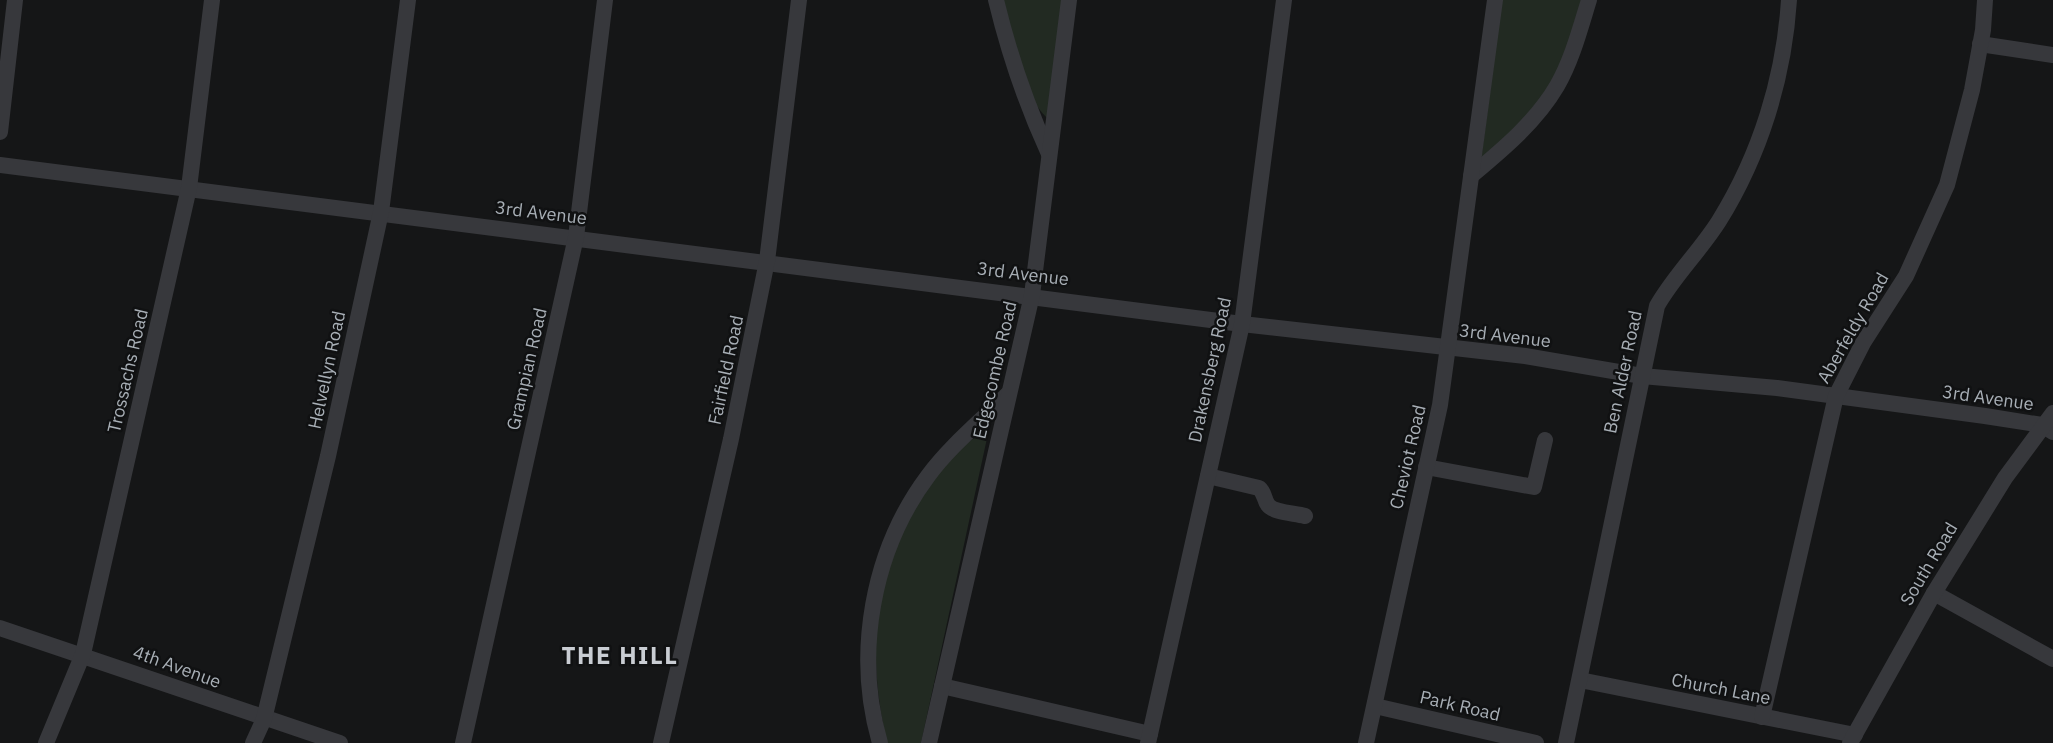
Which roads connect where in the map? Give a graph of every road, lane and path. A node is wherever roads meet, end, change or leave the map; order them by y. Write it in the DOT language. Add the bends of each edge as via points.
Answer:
graph roads {
  1 [pos="15,0"];
  2 [pos="212,0"];
  3 [pos="408,0"];
  4 [pos="605,0"];
  5 [pos="799,0"];
  6 [pos="996,0"];
  7 [pos="1069,0"];
  8 [pos="1284,0"];
  9 [pos="1495,0"];
  10 [pos="1589,0"];
  11 [pos="1789,0"];
  12 [pos="1985,0"];
  13 [pos="1980,44"];
  14 [pos="2053,55"];
  15 [pos="0,132"];
  16 [pos="1049,154"];
  17 [pos="0,165"];
  18 [pos="1471,176"];
  19 [pos="189,188"];
  20 [pos="381,212"];
  21 [pos="576,237"];
  22 [pos="767,261"];
  23 [pos="1032,295"];
  24 [pos="1242,324"];
  25 [pos="1449,349"];
  26 [pos="1642,376"];
  27 [pos="1009,394"];
  28 [pos="1836,396"];
  29 [pos="2049,424"];
  30 [pos="1545,440"];
  31 [pos="1426,467"];
  32 [pos="1208,476"];
  33 [pos="1305,516"];
  34 [pos="1934,593"];
  35 [pos="0,628"];
  36 [pos="83,654"];
  37 [pos="2053,659"];
  38 [pos="1580,680"];
  39 [pos="942,686"];
  40 [pos="1375,706"];
  41 [pos="1762,717"];
  42 [pos="264,719"];
  43 [pos="1149,738"];
  44 [pos="1853,739"];
  45 [pos="46,743"];
  46 [pos="253,743"];
  47 [pos="340,743"];
  48 [pos="464,743"];
  49 [pos="661,743"];
  50 [pos="880,743"];
  51 [pos="929,743"];
  52 [pos="1366,743"];
  53 [pos="1536,743"];
  54 [pos="1566,743"];
  1 -- 15 [label="street"];
  2 -- 19 [label="street, Trossachs Road"];
  3 -- 20 [label="street, Helvellyn Road"];
  4 -- 21 [label="street, Grampian Road"];
  5 -- 22 [label="street, Fairfield Road"];
  6 -- 16 [label="street" via="1011,62"];
  7 -- 16 [label="street, Edgecombe Road"];
  8 -- 24 [label="street, Drakensberg Road"];
  9 -- 18 [label="street, Cheviot Road"];
  10 -- 18 [label="street" via="1577,42 1556,87 1515,138"];
  11 -- 26 [label="street, Ben Alder Road" via="1779,78 1744,176 1718,222 1656,306"];
  12 -- 13 [label="street, Aberfeldy Road"];
  13 -- 14 [label="street"];
  13 -- 28 [label="street, Aberfeldy Road" via="1947,185 1906,276 1863,343"];
  16 -- 23 [label="street, Edgecombe Road"];
  17 -- 19 [label="street, 3rd Avenue"];
  18 -- 25 [label="street, Cheviot Road"];
  19 -- 20 [label="street, 3rd Avenue"];
  19 -- 36 [label="street, Trossachs Road"];
  20 -- 21 [label="street, 3rd Avenue"];
  20 -- 42 [label="street, Helvellyn Road" via="328,456"];
  21 -- 22 [label="street, 3rd Avenue"];
  21 -- 48 [label="street, Grampian Road"];
  22 -- 23 [label="street, 3rd Avenue"];
  22 -- 49 [label="street, Fairfield Road" via="732,439"];
  23 -- 24 [label="street, 3rd Avenue"];
  23 -- 27 [label="street, Edgecombe Road"];
  24 -- 25 [label="street, 3rd Avenue"];
  24 -- 32 [label="street, Drakensberg Road"];
  25 -- 26 [label="street, 3rd Avenue" via="1525,356"];
  25 -- 31 [label="street, Cheviot Road"];
  26 -- 28 [label="street, 3rd Avenue"];
  26 -- 38 [label="street, Ben Alder Road"];
  27 -- 39 [label="street, Edgecombe Road"];
  27 -- 50 [label="street" via="927,477 886,552 873,602 868,648 872,716"];
  28 -- 29 [label="street, 3rd Avenue"];
  28 -- 41 [label="street, Aberfeldy Road"];
  29 -- 34 [label="street, South Road" via="2005,478"];
  30 -- 31 [label="street" via="1534,487"];
  31 -- 40 [label="street, Cheviot Road"];
  32 -- 33 [label="street" via="1259,488 1273,508"];
  32 -- 43 [label="street, Drakensberg Road"];
  34 -- 37 [label="street"];
  34 -- 44 [label="street, South Road"];
  35 -- 36 [label="street, 4th Avenue"];
  36 -- 42 [label="street, 4th Avenue"];
  36 -- 45 [label="street, Trossachs Road"];
  38 -- 41 [label="street, Church Lane"];
  38 -- 54 [label="street, Ben Alder Road"];
  39 -- 43 [label="street"];
  39 -- 51 [label="street, Edgecombe Road"];
  40 -- 52 [label="street, Cheviot Road"];
  40 -- 53 [label="street, Park Road"];
  41 -- 44 [label="street, Church Lane"];
  42 -- 46 [label="street, Helvellyn Road"];
  42 -- 47 [label="street, 4th Avenue"];
}
